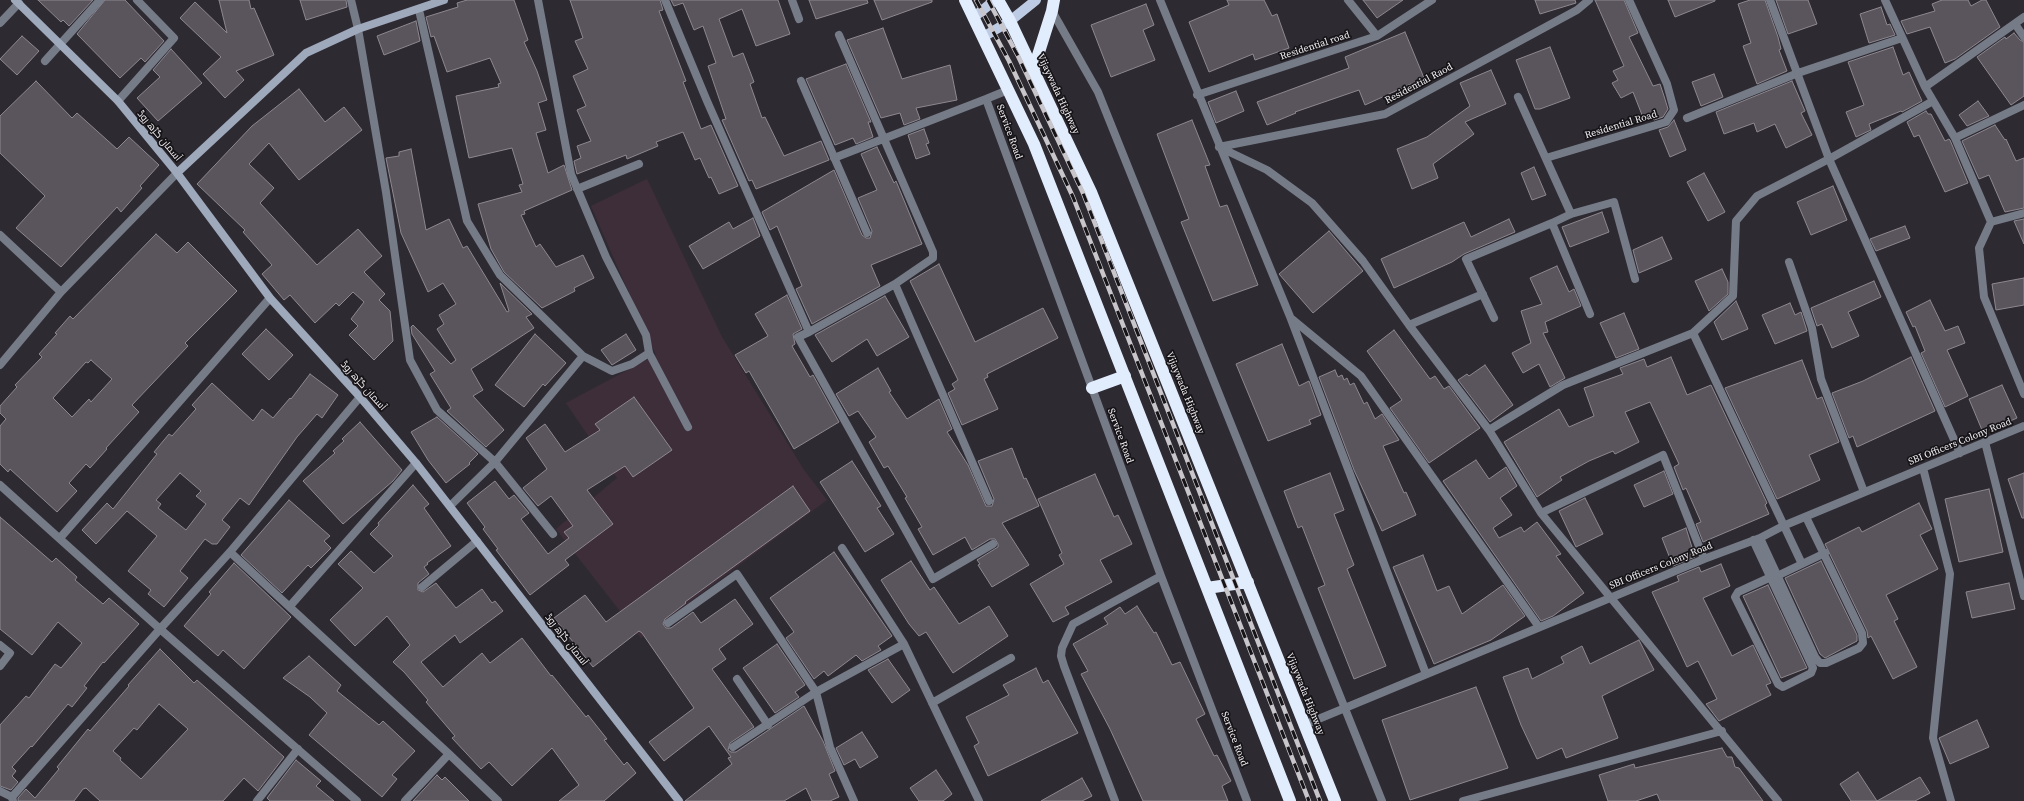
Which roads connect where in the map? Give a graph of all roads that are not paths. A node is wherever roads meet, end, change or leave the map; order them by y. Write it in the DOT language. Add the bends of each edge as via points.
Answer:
graph roads {
  1 [pos="100,0"];
  2 [pos="137,0"];
  3 [pos="351,0"];
  4 [pos="444,0"];
  5 [pos="538,0"];
  6 [pos="665,0"];
  7 [pos="792,0"];
  8 [pos="965,0"];
  9 [pos="995,0"];
  10 [pos="998,0"];
  11 [pos="1036,0"];
  12 [pos="1160,0"];
  13 [pos="1348,0"];
  14 [pos="1432,0"];
  15 [pos="1589,0"];
  16 [pos="1629,0"];
  17 [pos="1770,0"];
  18 [pos="1885,0"];
  19 [pos="17,2"];
  20 [pos="433,2"];
  21 [pos="1053,6"];
  22 [pos="419,10"];
  23 [pos="974,17"];
  24 [pos="2024,17"];
  25 [pos="799,19"];
  26 [pos="1010,21"];
  27 [pos="0,23"];
  28 [pos="2015,24"];
  29 [pos="358,29"];
  30 [pos="839,35"];
  31 [pos="1377,36"];
  32 [pos="983,37"];
  33 [pos="2024,37"];
  34 [pos="1902,38"];
  35 [pos="59,44"];
  36 [pos="45,61"];
  37 [pos="1033,71"];
  38 [pos="1798,73"];
  39 [pos="801,81"];
  40 [pos="1925,87"];
  41 [pos="1008,90"];
  42 [pos="1198,95"];
  43 [pos="1518,97"];
  44 [pos="986,99"];
  45 [pos="118,101"];
  46 [pos="1933,101"];
  47 [pos="2024,104"];
  48 [pos="1687,118"];
  49 [pos="1955,138"];
  50 [pos="883,139"];
  51 [pos="1219,147"];
  52 [pos="834,158"];
  53 [pos="1546,158"];
  54 [pos="1830,159"];
  55 [pos="639,164"];
  56 [pos="177,173"];
  57 [pos="577,190"];
  58 [pos="2024,213"];
  59 [pos="1571,214"];
  60 [pos="1991,222"];
  61 [pos="1552,223"];
  62 [pos="868,233"];
  63 [pos="0,235"];
  64 [pos="1789,262"];
  65 [pos="1635,279"];
  66 [pos="895,284"];
  67 [pos="61,292"];
  68 [pos="1483,294"];
  69 [pos="270,298"];
  70 [pos="1590,314"];
  71 [pos="1494,318"];
  72 [pos="1291,319"];
  73 [pos="1409,325"];
  74 [pos="809,332"];
  75 [pos="1693,333"];
  76 [pos="649,353"];
  77 [pos="583,356"];
  78 [pos="0,365"];
  79 [pos="1124,376"];
  80 [pos="1092,388"];
  81 [pos="2024,394"];
  82 [pos="360,397"];
  83 [pos="2024,426"];
  84 [pos="688,427"];
  85 [pos="1489,430"];
  86 [pos="1985,442"];
  87 [pos="1960,453"];
  88 [pos="495,462"];
  89 [pos="416,463"];
  90 [pos="1923,468"];
  91 [pos="0,485"];
  92 [pos="1864,492"];
  93 [pos="989,501"];
  94 [pos="450,506"];
  95 [pos="1540,513"];
  96 [pos="1806,516"];
  97 [pos="1783,526"];
  98 [pos="553,534"];
  99 [pos="60,538"];
  100 [pos="1757,539"];
  101 [pos="477,541"];
  102 [pos="993,544"];
  103 [pos="842,548"];
  104 [pos="230,552"];
  105 [pos="1825,553"];
  106 [pos="1704,558"];
  107 [pos="1802,564"];
  108 [pos="1161,576"];
  109 [pos="1774,576"];
  110 [pos="1248,582"];
  111 [pos="422,587"];
  112 [pos="1207,588"];
  113 [pos="2024,596"];
  114 [pos="1611,597"];
  115 [pos="290,606"];
  116 [pos="668,623"];
  117 [pos="1539,627"];
  118 [pos="160,629"];
  119 [pos="904,644"];
  120 [pos="0,645"];
  121 [pos="1011,658"];
  122 [pos="0,666"];
  123 [pos="1426,674"];
  124 [pos="737,679"];
  125 [pos="816,692"];
  126 [pos="932,703"];
  127 [pos="1345,708"];
  128 [pos="768,725"];
  129 [pos="1304,725"];
  130 [pos="1722,731"];
  131 [pos="733,747"];
  132 [pos="298,749"];
  133 [pos="449,754"];
  134 [pos="0,791"];
  135 [pos="13,799"];
  136 [pos="257,801"];
  137 [pos="357,801"];
  138 [pos="404,801"];
  139 [pos="498,801"];
  140 [pos="679,801"];
  141 [pos="854,801"];
  142 [pos="979,801"];
  143 [pos="1115,801"];
  144 [pos="1247,801"];
  145 [pos="1290,801"];
  146 [pos="1335,801"];
  147 [pos="1382,801"];
  148 [pos="1463,801"];
  149 [pos="1778,801"];
  150 [pos="1951,801"];
  1 -- 35 [label="street"];
  2 -- 45 [label="street" via="174,38"];
  3 -- 29 [label="street"];
  4 -- 20 [label="street"];
  5 -- 57 [label="street" via="571,174"];
  6 -- 74 [label="street"];
  7 -- 25 [label="street"];
  8 -- 23 [label="highway"];
  9 -- 23 [label="main road"];
  10 -- 26 [label="highway, Vijaywada Highway"];
  11 -- 26 [label="main road"];
  12 -- 42 [label="street"];
  13 -- 31 [label="street"];
  14 -- 31 [label="street, Residential road"];
  15 -- 51 [label="street, Residential Raod" via="1577,10 1385,114"];
  16 -- 53 [label="street, Residential Road" via="1667,84 1674,110 1666,122"];
  17 -- 38 [label="street"];
  18 -- 34 [label="street"];
  19 -- 27 [label="street"];
  19 -- 35 [label="street, آسمان گڑھ روڈ"];
  20 -- 22 [label="street"];
  21 -- 37 [label="highway"];
  21 -- 127 [label="street" via="1098,92"];
  22 -- 29 [label="street"];
  22 -- 77 [label="street" via="467,221 500,275"];
  23 -- 32 [label="highway"];
  24 -- 28 [label="street"];
  26 -- 32 [label="main road"];
  26 -- 37 [label="highway, Vijaywada Highway"];
  28 -- 33 [label="street"];
  28 -- 40 [label="street"];
  29 -- 56 [label="street" via="306,53"];
  29 -- 88 [label="street" via="386,192 410,360 437,410"];
  30 -- 50 [label="street"];
  31 -- 42 [label="street, Residential road"];
  32 -- 41 [label="highway"];
  34 -- 38 [label="street"];
  34 -- 40 [label="street"];
  35 -- 36 [label="street"];
  35 -- 45 [label="street, آسمان گڑھ روڈ"];
  37 -- 110 [label="highway, Vijaywada Highway" via="1091,192"];
  38 -- 48 [label="street"];
  38 -- 54 [label="street"];
  39 -- 52 [label="street"];
  40 -- 46 [label="street"];
  41 -- 44 [label="street, Service Road"];
  41 -- 79 [label="highway" via="1034,144"];
  42 -- 51 [label="street"];
  43 -- 53 [label="street"];
  44 -- 50 [label="street"];
  44 -- 80 [label="street, Service Road"];
  45 -- 56 [label="street, آسمان گڑھ روڈ"];
  46 -- 49 [label="street"];
  46 -- 54 [label="street"];
  47 -- 49 [label="street"];
  49 -- 60 [label="street"];
  50 -- 52 [label="street"];
  50 -- 66 [label="street" via="933,252 930,262"];
  51 -- 72 [label="street"];
  51 -- 73 [label="street" via="1267,170 1312,203 1363,261"];
  52 -- 62 [label="street"];
  53 -- 59 [label="street"];
  54 -- 75 [label="street" via="1757,196 1736,221 1732,296"];
  54 -- 87 [label="street"];
  55 -- 57 [label="street"];
  56 -- 67 [label="street"];
  56 -- 69 [label="street, آسمان گڑھ روڈ"];
  57 -- 76 [label="street" via="606,257 646,335"];
  58 -- 60 [label="street"];
  59 -- 61 [label="street"];
  59 -- 65 [label="street" via="1614,202"];
  60 -- 81 [label="street" via="1979,248 1984,297"];
  61 -- 68 [label="street" via="1466,259"];
  61 -- 70 [label="street"];
  63 -- 67 [label="street"];
  64 -- 92 [label="street" via="1812,328 1821,379"];
  66 -- 74 [label="street"];
  66 -- 93 [label="street"];
  67 -- 78 [label="street"];
  68 -- 71 [label="street"];
  68 -- 73 [label="street"];
  69 -- 82 [label="street, آسمان گڑھ روڈ"];
  69 -- 99 [label="street"];
  72 -- 117 [label="street" via="1361,376"];
  72 -- 123 [label="street"];
  73 -- 85 [label="street"];
  74 -- 102 [label="street" via="798,337 933,579"];
  75 -- 85 [label="street" via="1563,385"];
  75 -- 97 [label="street"];
  76 -- 77 [label="street" via="632,364 612,370"];
  76 -- 84 [label="street"];
  77 -- 88 [label="street"];
  79 -- 80 [label="highway"];
  79 -- 112 [label="highway"];
  80 -- 108 [label="street, Service Road"];
  82 -- 89 [label="street, آسمان گڑھ روڈ"];
  82 -- 104 [label="street"];
  83 -- 86 [label="street, SBI Officers Colony Road"];
  85 -- 95 [label="street"];
  86 -- 87 [label="street, SBI Officers Colony Road"];
  86 -- 113 [label="street"];
  87 -- 90 [label="street, SBI Officers Colony Road"];
  88 -- 94 [label="street"];
  88 -- 98 [label="street"];
  89 -- 94 [label="street, آسمان گڑھ روڈ"];
  89 -- 115 [label="street"];
  90 -- 92 [label="street, SBI Officers Colony Road"];
  90 -- 150 [label="street" via="1950,574 1933,738"];
  91 -- 99 [label="street"];
  92 -- 96 [label="street, SBI Officers Colony Road"];
  94 -- 101 [label="street, آسمان گڑھ روڈ"];
  95 -- 106 [label="street" via="1663,455"];
  95 -- 114 [label="street"];
  96 -- 97 [label="street, SBI Officers Colony Road"];
  96 -- 105 [label="street"];
  97 -- 100 [label="street, SBI Officers Colony Road"];
  97 -- 107 [label="street"];
  99 -- 118 [label="street"];
  100 -- 106 [label="street, SBI Officers Colony Road"];
  100 -- 109 [label="street"];
  101 -- 111 [label="street"];
  101 -- 140 [label="street, آسمان گڑھ روڈ"];
  103 -- 119 [label="street"];
  104 -- 115 [label="street"];
  104 -- 118 [label="street"];
  105 -- 107 [label="street"];
  105 -- 109 [label="street" via="1862,633 1863,643 1859,648 1826,663 1820,663 1815,657"];
  106 -- 114 [label="street, SBI Officers Colony Road"];
  107 -- 109 [label="street"];
  108 -- 143 [label="street" via="1073,624 1062,648 1064,666"];
  108 -- 144 [label="street, Service Road"];
  109 -- 109 [label="street" via="1813,668 1811,673 1783,687 1778,684 1735,597 1738,592"];
  110 -- 112 [label="highway"];
  110 -- 129 [label="highway, Vijaywada Highway"];
  112 -- 145 [label="highway"];
  114 -- 117 [label="street, SBI Officers Colony Road"];
  114 -- 130 [label="street"];
  115 -- 133 [label="street"];
  116 -- 125 [label="street" via="737,574"];
  117 -- 123 [label="street, SBI Officers Colony Road"];
  118 -- 132 [label="street"];
  118 -- 135 [label="street"];
  119 -- 125 [label="street"];
  119 -- 126 [label="street"];
  120 -- 122 [label="street" via="10,653"];
  121 -- 126 [label="street"];
  123 -- 127 [label="street, SBI Officers Colony Road"];
  124 -- 128 [label="street"];
  125 -- 128 [label="street"];
  125 -- 141 [label="street" via="830,747"];
  126 -- 142 [label="street"];
  127 -- 129 [label="street, SBI Officers Colony Road"];
  127 -- 147 [label="street"];
  128 -- 131 [label="street"];
  129 -- 146 [label="highway, Vijaywada Highway"];
  130 -- 148 [label="street"];
  130 -- 149 [label="street"];
  132 -- 136 [label="street"];
  132 -- 137 [label="street"];
  133 -- 138 [label="street"];
  133 -- 139 [label="street"];
  134 -- 135 [label="street"];
}
